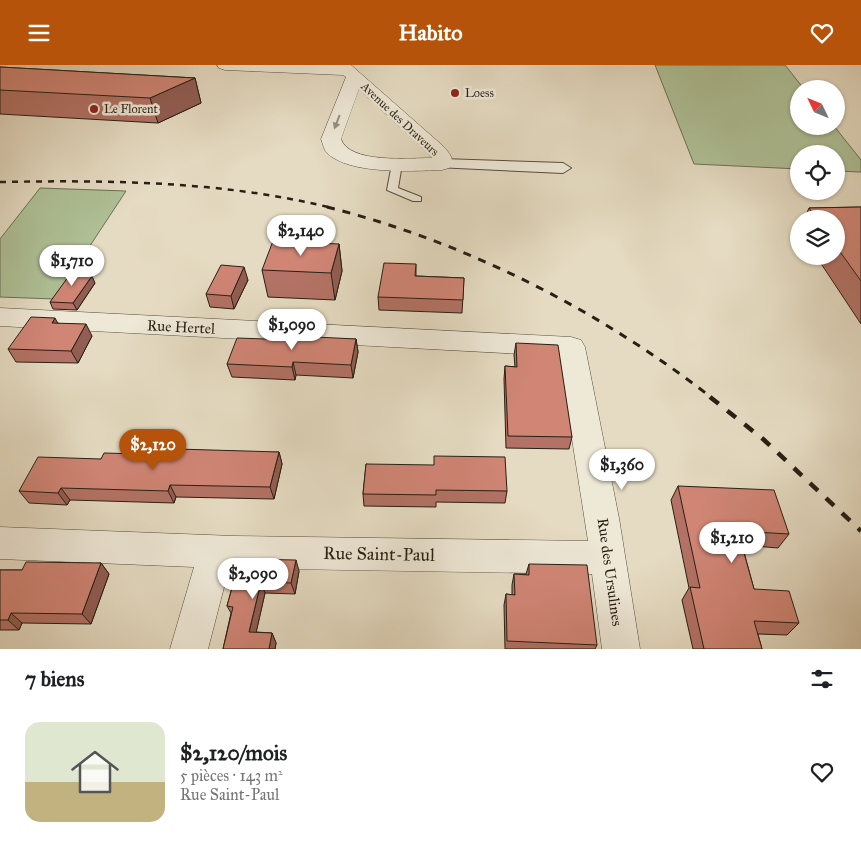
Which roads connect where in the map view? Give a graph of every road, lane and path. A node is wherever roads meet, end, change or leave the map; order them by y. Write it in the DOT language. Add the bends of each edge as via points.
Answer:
graph roads {
  1 [pos="225,65"];
  2 [pos="279,66"];
  3 [pos="355,77"];
  4 [pos="397,164"];
  5 [pos="442,164"];
  6 [pos="563,168"];
  7 [pos="417,199"];
  8 [pos="0,317"];
  9 [pos="571,347"];
  10 [pos="0,543"];
  11 [pos="216,551"];
  12 [pos="608,558"];
  13 [pos="189,649"];
  14 [pos="621,649"];
  1 -- 2 [label="street, Avenue des Draveurs"];
  2 -- 3 [label="street, Avenue des Draveurs" via="340,68"];
  3 -- 4 [label="street, Avenue des Draveurs, one-way" via="331,146 339,155 350,159"];
  3 -- 5 [label="street, Avenue des Draveurs" via="439,153"];
  4 -- 5 [label="street, Avenue des Draveurs"];
  4 -- 7 [label="lane" via="392,190"];
  5 -- 6 [label="street, Avenue des Draveurs"];
  8 -- 9 [label="street, Rue Hertel"];
  9 -- 12 [label="street, Rue des Ursulines"];
  10 -- 11 [label="street, Rue Saint-Paul"];
  11 -- 12 [label="street, Rue Saint-Paul"];
  11 -- 13 [label="street"];
  12 -- 14 [label="street, Rue des Ursulines"];
}
